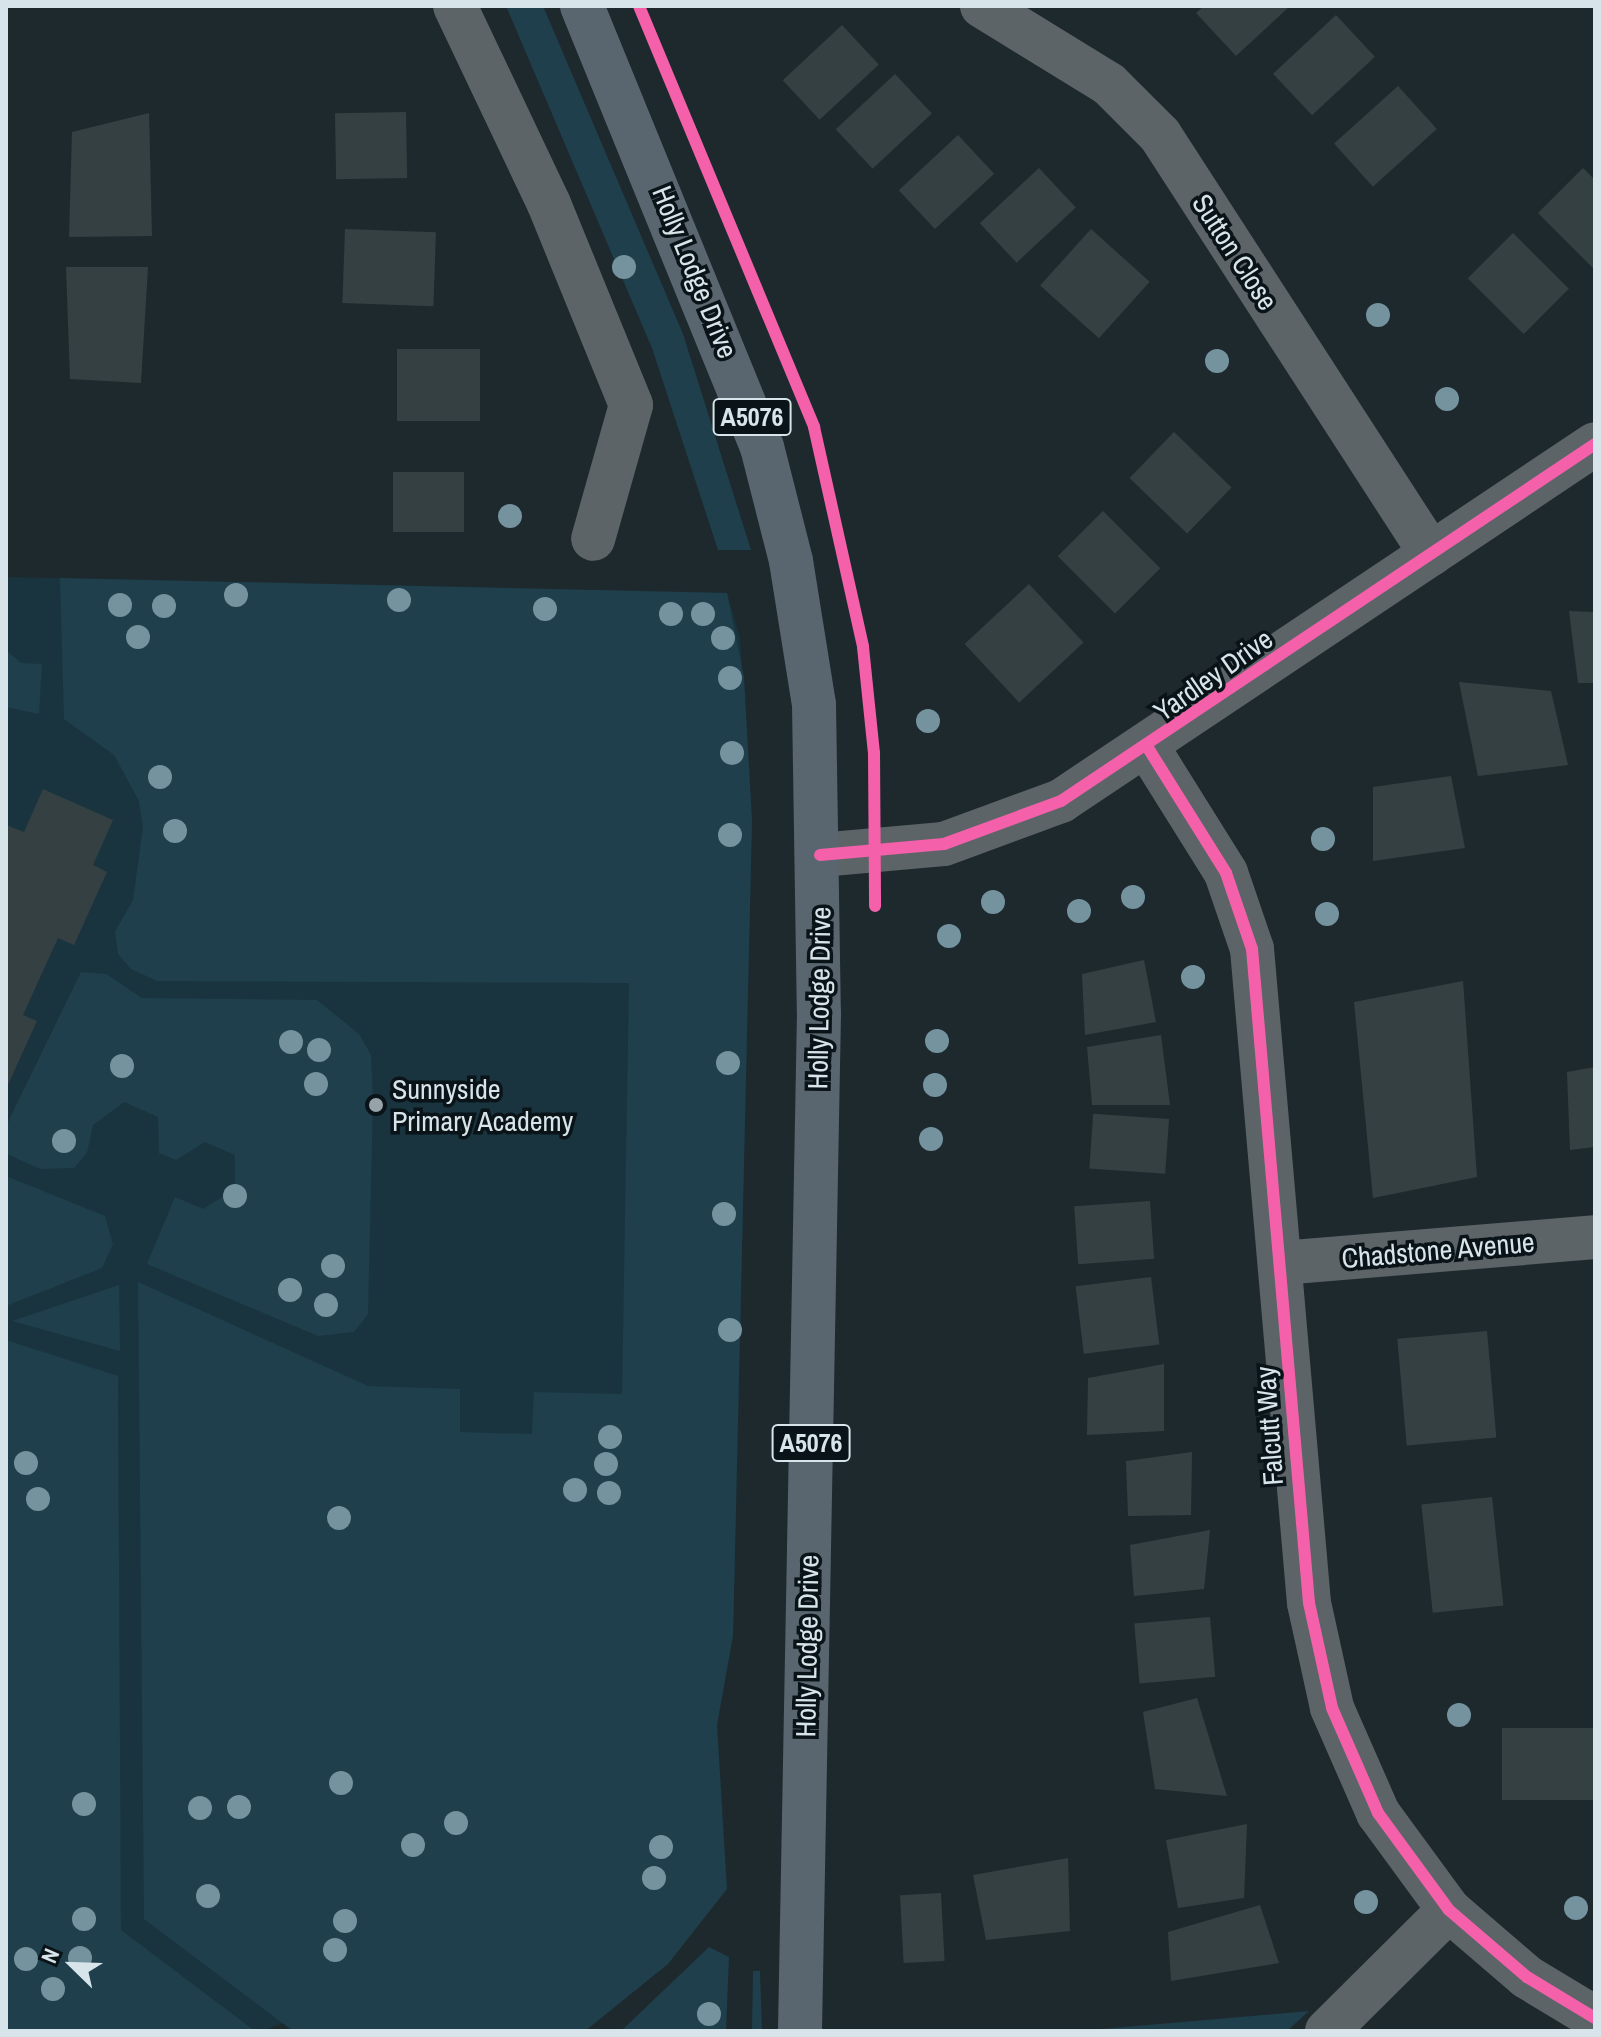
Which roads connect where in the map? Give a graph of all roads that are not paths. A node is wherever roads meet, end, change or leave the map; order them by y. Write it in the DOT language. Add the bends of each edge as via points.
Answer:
graph roads {
  1 [pos="455,6"];
  2 [pos="582,6"];
  3 [pos="982,6"];
  4 [pos="1595,444"];
  5 [pos="593,539"];
  6 [pos="1431,554"];
  7 [pos="1148,748"];
  8 [pos="820,855"];
  9 [pos="1595,1237"];
  10 [pos="1281,1263"];
  11 [pos="1449,1910"];
  12 [pos="1595,2018"];
  13 [pos="800,2031"];
  14 [pos="1327,2031"];
  1 -- 5 [label="street" via="549,204 631,405"];
  2 -- 8 [label="main road, Holly Lodge Drive / A5076" via="762,447 805,633"];
  3 -- 6 [label="street, Sutton Close" via="1109,84 1160,135"];
  4 -- 6 [label="street, Yardley Drive"];
  6 -- 7 [label="street, Yardley Drive"];
  7 -- 8 [label="street, Yardley Drive" via="1061,801 983,833 908,850"];
  7 -- 10 [label="street, Falcutt Way" via="1226,873 1252,949"];
  8 -- 13 [label="main road, Holly Lodge Drive / A5076"];
  9 -- 10 [label="street, Chadstone Avenue"];
  10 -- 11 [label="street, Falcutt Way" via="1318,1656 1378,1813"];
  11 -- 12 [label="street, Falcutt Way" via="1527,1977"];
  11 -- 14 [label="street"];
}
